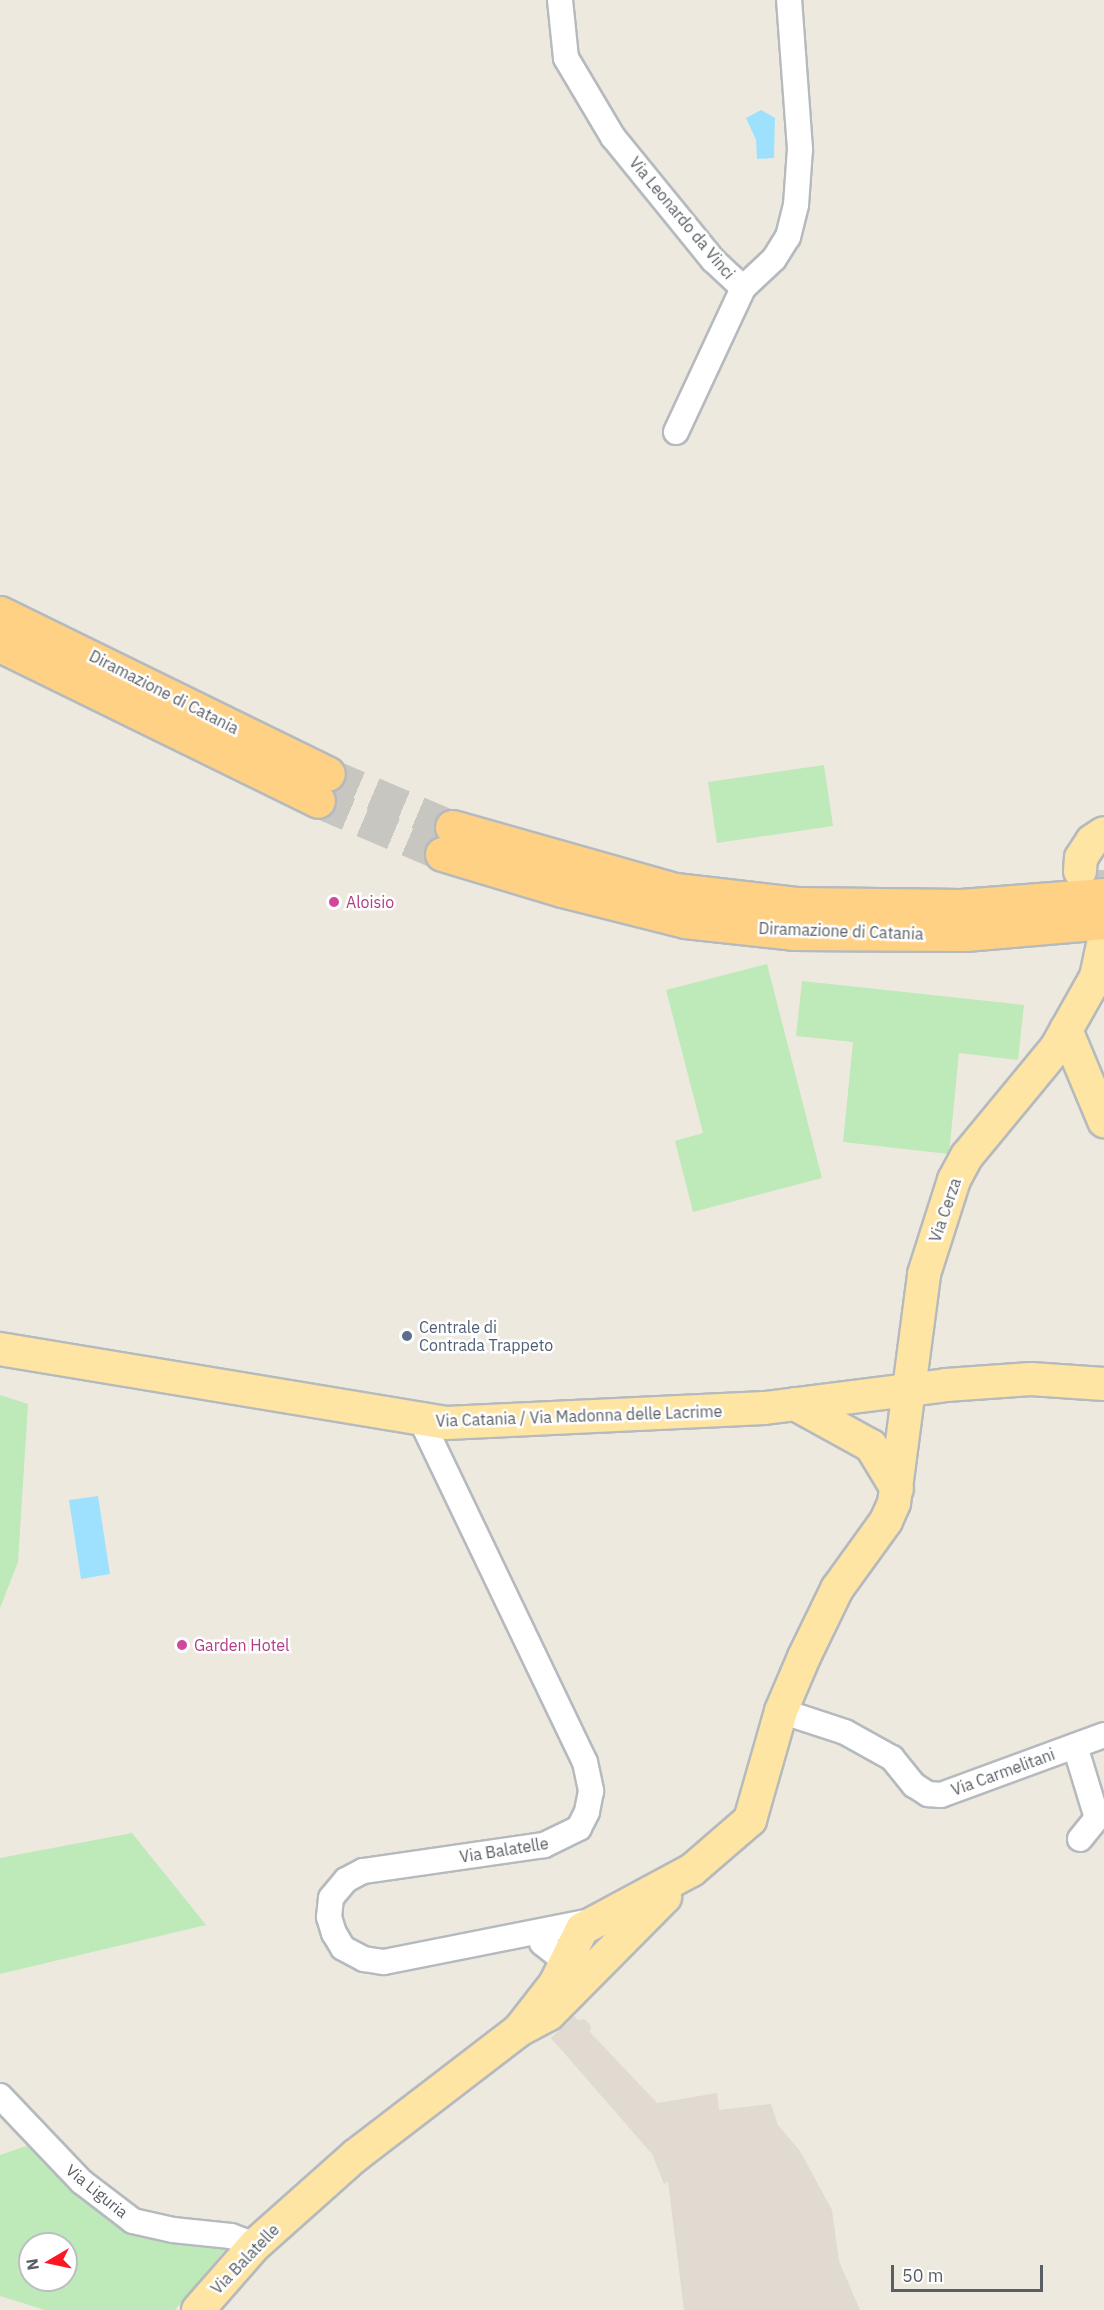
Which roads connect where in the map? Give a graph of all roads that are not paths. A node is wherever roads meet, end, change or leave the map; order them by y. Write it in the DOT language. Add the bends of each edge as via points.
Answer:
graph roads {
  1 [pos="560,0"];
  2 [pos="789,0"];
  3 [pos="743,288"];
  4 [pos="676,432"];
  5 [pos="0,613"];
  6 [pos="0,645"];
  7 [pos="1104,833"];
  8 [pos="1096,874"];
  9 [pos="1098,937"];
  10 [pos="1066,1030"];
  11 [pos="1104,1121"];
  12 [pos="0,1349"];
  13 [pos="1104,1384"];
  14 [pos="911,1389"];
  15 [pos="875,1393"];
  16 [pos="795,1404"];
  17 [pos="421,1420"];
  18 [pos="886,1449"];
  19 [pos="781,1711"];
  20 [pos="1104,1735"];
  21 [pos="1075,1746"];
  22 [pos="1080,1839"];
  23 [pos="692,1870"];
  24 [pos="592,1921"];
  25 [pos="518,1936"];
  26 [pos="605,1960"];
  27 [pos="554,1963"];
  28 [pos="519,2030"];
  29 [pos="0,2096"];
  30 [pos="255,2245"];
  31 [pos="198,2310"];
  1 -- 3 [label="street, Via Leonardo da Vinci" via="567,58 613,137 713,260"];
  2 -- 3 [label="street, Via Leonardo da Vinci" via="800,149 796,205 788,237 774,259"];
  3 -- 4 [label="street"];
  5 -- 6 [label="highway, Diramazione di Catania" via="323,787"];
  7 -- 8 [label="main road" via="1092,841 1081,858"];
  8 -- 9 [label="highway, Diramazione di Catania" via="961,906 798,904 675,890 447,841 562,890 685,921 793,933"];
  9 -- 10 [label="main road, Via Cerza" via="1096,977"];
  10 -- 11 [label="main road"];
  10 -- 14 [label="main road, Via Cerza" via="1027,1088 967,1156 954,1180 924,1274"];
  12 -- 17 [label="main road, Via Catania / Via Madonna delle Lacrime"];
  13 -- 14 [label="main road, Via Catania / Via Madonna delle Lacrime" via="1031,1380"];
  14 -- 15 [label="main road, Via Catania / Via Madonna delle Lacrime"];
  14 -- 18 [label="main road, Via Cerza"];
  15 -- 16 [label="main road, Via Catania / Via Madonna delle Lacrime"];
  15 -- 18 [label="main road"];
  16 -- 17 [label="main road, Via Catania / Via Madonna delle Lacrime" via="615,1417"];
  16 -- 18 [label="main road"];
  17 -- 25 [label="street, Via Balatelle" via="585,1762 591,1791 579,1828 544,1845 363,1870 346,1880 332,1898 329,1917 344,1948 364,1959 384,1962"];
  18 -- 19 [label="main road, Via Cerza" via="897,1489 886,1521 837,1589"];
  19 -- 21 [label="street, Via Carmelitani" via="845,1732 892,1758 914,1785 928,1794 942,1795"];
  19 -- 23 [label="main road, Via Cerza" via="750,1820"];
  20 -- 21 [label="street, Via Carmelitani"];
  21 -- 22 [label="street" via="1097,1818"];
  23 -- 24 [label="main road"];
  23 -- 26 [label="main road"];
  24 -- 25 [label="street, Via Balatelle"];
  24 -- 27 [label="main road"];
  25 -- 27 [label="street"];
  26 -- 27 [label="street"];
  26 -- 28 [label="main road" via="549,2014"];
  27 -- 28 [label="main road"];
  28 -- 30 [label="main road, Via Balatelle" via="355,2156"];
  29 -- 30 [label="street, Via Liguria" via="82,2182 134,2221 173,2230 231,2235"];
  30 -- 31 [label="main road, Via Balatelle"];
}
